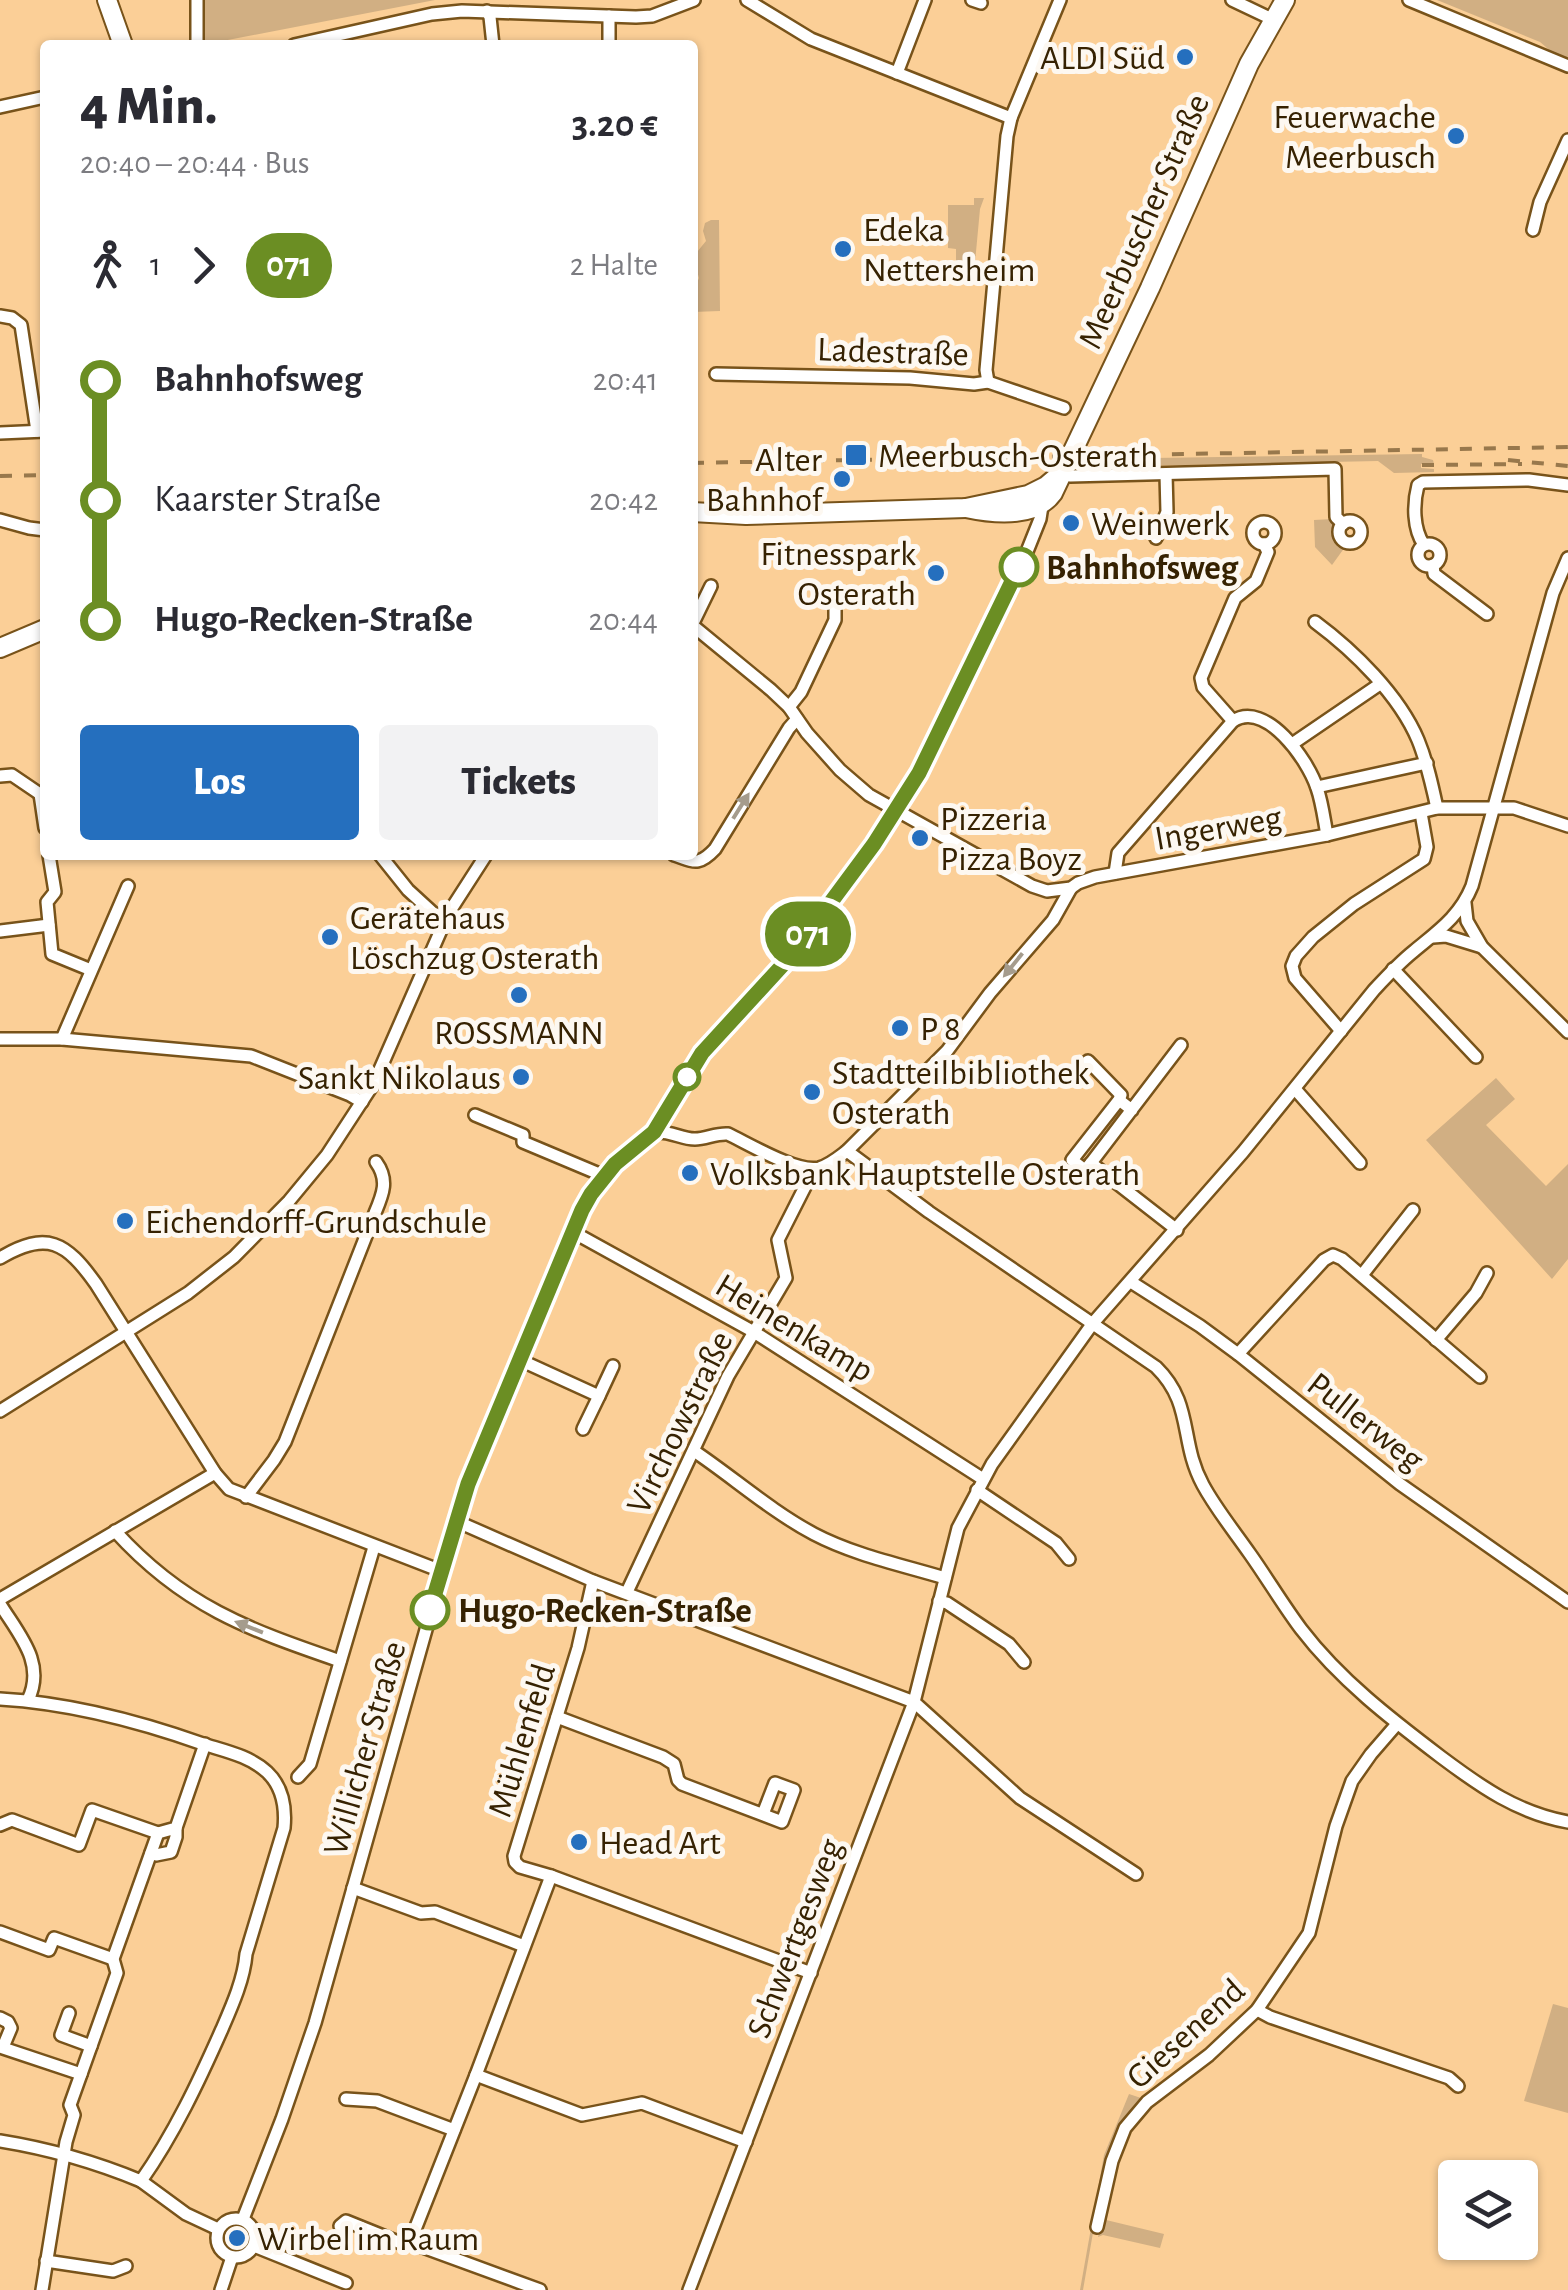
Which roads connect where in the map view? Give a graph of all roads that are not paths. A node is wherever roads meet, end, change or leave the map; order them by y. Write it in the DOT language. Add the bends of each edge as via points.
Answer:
graph roads {
  1 [pos="107,0"];
  2 [pos="197,0"];
  3 [pos="694,0"];
  4 [pos="747,0"];
  5 [pos="925,0"];
  6 [pos="1060,0"];
  7 [pos="1232,0"];
  8 [pos="1285,0"];
  9 [pos="1410,0"];
  10 [pos="486,11"];
  11 [pos="609,16"];
  12 [pos="1272,19"];
  13 [pos="121,40"];
  14 [pos="198,40"];
  15 [pos="316,40"];
  16 [pos="492,40"];
  17 [pos="609,40"];
  18 [pos="1568,66"];
  19 [pos="897,74"];
  20 [pos="40,97"];
  21 [pos="0,107"];
  22 [pos="1011,118"];
  23 [pos="1568,140"];
  24 [pos="1532,230"];
  25 [pos="0,316"];
  26 [pos="716,374"];
  27 [pos="988,382"];
  28 [pos="1064,408"];
  29 [pos="40,426"];
  30 [pos="40,431"];
  31 [pos="0,433"];
  32 [pos="1063,471"];
  33 [pos="1166,474"];
  34 [pos="1568,484"];
  35 [pos="1035,500"];
  36 [pos="966,508"];
  37 [pos="698,512"];
  38 [pos="1007,512"];
  39 [pos="746,515"];
  40 [pos="0,520"];
  41 [pos="698,522"];
  42 [pos="1343,524"];
  43 [pos="40,529"];
  44 [pos="1156,538"];
  45 [pos="1264,544"];
  46 [pos="1026,554"];
  47 [pos="1568,558"];
  48 [pos="711,586"];
  49 [pos="1553,594"];
  50 [pos="1568,601"];
  51 [pos="836,610"];
  52 [pos="698,613"];
  53 [pos="1487,614"];
  54 [pos="1315,622"];
  55 [pos="698,630"];
  56 [pos="40,631"];
  57 [pos="5,647"];
  58 [pos="1380,684"];
  59 [pos="789,707"];
  60 [pos="797,719"];
  61 [pos="1234,721"];
  62 [pos="1292,744"];
  63 [pos="1427,763"];
  64 [pos="0,776"];
  65 [pos="1317,787"];
  66 [pos="40,793"];
  67 [pos="1494,807"];
  68 [pos="1437,808"];
  69 [pos="896,811"];
  70 [pos="1421,813"];
  71 [pos="1568,826"];
  72 [pos="1327,835"];
  73 [pos="50,860"];
  74 [pos="384,860"];
  75 [pos="483,860"];
  76 [pos="690,860"];
  77 [pos="1115,873"];
  78 [pos="128,886"];
  79 [pos="1071,888"];
  80 [pos="1465,903"];
  81 [pos="444,923"];
  82 [pos="48,925"];
  83 [pos="0,932"];
  84 [pos="1432,937"];
  85 [pos="1482,948"];
  86 [pos="91,970"];
  87 [pos="1393,970"];
  88 [pos="1341,1031"];
  89 [pos="1568,1032"];
  90 [pos="0,1038"];
  91 [pos="62,1039"];
  92 [pos="1182,1045"];
  93 [pos="1476,1057"];
  94 [pos="1088,1061"];
  95 [pos="1295,1089"];
  96 [pos="1119,1100"];
  97 [pos="362,1102"];
  98 [pos="1132,1110"];
  99 [pos="476,1116"];
  100 [pos="654,1132"];
  101 [pos="848,1151"];
  102 [pos="376,1162"];
  103 [pos="1091,1163"];
  104 [pos="1360,1163"];
  105 [pos="814,1169"];
  106 [pos="604,1176"];
  107 [pos="1413,1210"];
  108 [pos="1177,1230"];
  109 [pos="573,1232"];
  110 [pos="0,1258"];
  111 [pos="1487,1274"];
  112 [pos="1362,1275"];
  113 [pos="1131,1282"];
  114 [pos="1093,1323"];
  115 [pos="127,1332"];
  116 [pos="754,1332"];
  117 [pos="1436,1340"];
  118 [pos="1238,1354"];
  119 [pos="520,1360"];
  120 [pos="613,1366"];
  121 [pos="1480,1377"];
  122 [pos="598,1396"];
  123 [pos="0,1411"];
  124 [pos="583,1429"];
  125 [pos="694,1450"];
  126 [pos="215,1474"];
  127 [pos="980,1484"];
  128 [pos="246,1497"];
  129 [pos="456,1521"];
  130 [pos="115,1531"];
  131 [pos="374,1547"];
  132 [pos="1070,1559"];
  133 [pos="441,1571"];
  134 [pos="945,1578"];
  135 [pos="593,1581"];
  136 [pos="627,1592"];
  137 [pos="0,1601"];
  138 [pos="939,1601"];
  139 [pos="1568,1602"];
  140 [pos="340,1661"];
  141 [pos="1024,1662"];
  142 [pos="0,1699"];
  143 [pos="28,1700"];
  144 [pos="914,1702"];
  145 [pos="556,1717"];
  146 [pos="1397,1724"];
  147 [pos="205,1744"];
  148 [pos="298,1777"];
  149 [pos="763,1814"];
  150 [pos="1568,1822"];
  151 [pos="0,1824"];
  152 [pos="176,1828"];
  153 [pos="158,1833"];
  154 [pos="150,1853"];
  155 [pos="1136,1874"];
  156 [pos="551,1876"];
  157 [pos="353,1888"];
  158 [pos="0,1932"];
  159 [pos="524,1946"];
  160 [pos="112,1959"];
  161 [pos="810,1973"];
  162 [pos="1257,2010"];
  163 [pos="69,2014"];
  164 [pos="0,2018"];
  165 [pos="91,2046"];
  166 [pos="2,2047"];
  167 [pos="81,2074"];
  168 [pos="476,2075"];
  169 [pos="1458,2086"];
  170 [pos="346,2099"];
  171 [pos="454,2130"];
  172 [pos="0,2140"];
  173 [pos="746,2142"];
  174 [pos="64,2154"];
  175 [pos="141,2182"];
  176 [pos="243,2219"];
  177 [pos="340,2226"];
  178 [pos="1097,2228"];
  179 [pos="218,2230"];
  180 [pos="415,2240"];
  181 [pos="254,2246"];
  182 [pos="232,2256"];
  183 [pos="46,2261"];
  184 [pos="126,2266"];
  185 [pos="346,2283"];
  186 [pos="42,2290"];
  187 [pos="221,2290"];
  188 [pos="540,2290"];
  189 [pos="690,2290"];
  1 -- 13 [label="main road"];
  2 -- 14 [label="street"];
  3 -- 11 [label="street" via="652,16"];
  4 -- 19 [label="street" via="811,39"];
  5 -- 19 [label="street"];
  6 -- 22 [label="street"];
  7 -- 12 [label="street"];
  8 -- 12 [label="main road, Meerbuscher Straße"];
  9 -- 18 [label="street"];
  10 -- 11 [label="street"];
  10 -- 15 [label="street" via="432,14"];
  10 -- 16 [label="street"];
  11 -- 17 [label="street"];
  12 -- 32 [label="main road, Meerbuscher Straße"];
  19 -- 22 [label="street"];
  20 -- 21 [label="street"];
  22 -- 27 [label="street"];
  23 -- 24 [label="street"];
  25 -- 29 [label="street" via="20,325"];
  26 -- 27 [label="street, Ladestraße"];
  27 -- 28 [label="street, Ladestraße"];
  30 -- 31 [label="street"];
  32 -- 33 [label="street"];
  32 -- 35 [label="main road"];
  33 -- 42 [label="street" via="1335,468 1336,516"];
  33 -- 44 [label="street" via="1167,512"];
  34 -- 53 [label="street" via="1418,485 1416,534 1439,550 1434,574"];
  35 -- 36 [label="main road"];
  35 -- 38 [label="main road"];
  35 -- 46 [label="street" via="1040,519"];
  36 -- 38 [label="main road"];
  36 -- 39 [label="main road"];
  37 -- 39 [label="main road"];
  38 -- 46 [label="street" via="1026,525"];
  39 -- 41 [label="main road"];
  40 -- 43 [label="street"];
  45 -- 61 [label="street" via="1268,552 1256,581 1235,598 1201,678"];
  46 -- 69 [label="street"];
  47 -- 49 [label="street"];
  48 -- 52 [label="street, Ingerweg"];
  49 -- 50 [label="street"];
  49 -- 67 [label="street"];
  51 -- 59 [label="street"];
  54 -- 58 [label="street"];
  55 -- 59 [label="street, Ingerweg"];
  56 -- 57 [label="main road"];
  58 -- 62 [label="street"];
  58 -- 63 [label="street" via="1404,713"];
  59 -- 60 [label="street, Ingerweg"];
  60 -- 69 [label="street, Ingerweg" via="856,785"];
  76 -- 60 [label="street, one-way" via="702,862 712,852"];
  61 -- 62 [label="street" via="1257,718"];
  61 -- 77 [label="street" via="1118,852"];
  62 -- 65 [label="street"];
  63 -- 65 [label="street"];
  63 -- 68 [label="street"];
  64 -- 66 [label="street" via="12,774"];
  65 -- 72 [label="street"];
  67 -- 68 [label="street, Ingerweg"];
  67 -- 71 [label="street, Ingerweg"];
  67 -- 80 [label="street"];
  68 -- 70 [label="street, Ingerweg"];
  69 -- 79 [label="street, Ingerweg" via="1032,886"];
  69 -- 100 [label="street, Willicher Straße" via="791,956 708,1046"];
  70 -- 72 [label="street, Ingerweg"];
  70 -- 88 [label="street" via="1424,858 1354,904 1292,966"];
  72 -- 77 [label="street, Ingerweg"];
  73 -- 82 [label="street" via="55,892 47,902"];
  74 -- 81 [label="street"];
  75 -- 81 [label="street"];
  77 -- 79 [label="street, Ingerweg"];
  78 -- 86 [label="street"];
  79 -- 101 [label="street, one-way" via="947,1052"];
  80 -- 84 [label="street, Schwertgesweg"];
  80 -- 85 [label="street"];
  81 -- 97 [label="street"];
  82 -- 83 [label="street"];
  82 -- 86 [label="street" via="52,954"];
  84 -- 85 [label="street"];
  84 -- 87 [label="street, Schwertgesweg"];
  85 -- 89 [label="street"];
  86 -- 91 [label="street"];
  87 -- 88 [label="street, Schwertgesweg"];
  87 -- 93 [label="street"];
  88 -- 95 [label="street, Schwertgesweg"];
  90 -- 91 [label="street"];
  91 -- 97 [label="street" via="251,1056"];
  92 -- 98 [label="street"];
  94 -- 96 [label="street"];
  95 -- 104 [label="street"];
  95 -- 108 [label="street, Schwertgesweg"];
  96 -- 98 [label="street"];
  96 -- 103 [label="street" via="1072,1160 1085,1170"];
  97 -- 115 [label="street" via="310,1176 248,1244"];
  98 -- 103 [label="street"];
  99 -- 106 [label="street"];
  100 -- 105 [label="street" via="690,1139 728,1134"];
  100 -- 106 [label="street, Willicher Straße"];
  101 -- 105 [label="street"];
  101 -- 114 [label="street"];
  102 -- 128 [label="street" via="385,1183 376,1214 284,1442"];
  103 -- 108 [label="street"];
  105 -- 116 [label="street, Virchowstraße" via="778,1240 786,1278"];
  106 -- 109 [label="street, Willicher Straße"];
  107 -- 112 [label="street"];
  108 -- 113 [label="street, Schwertgesweg"];
  109 -- 116 [label="street, Heinenkamp"];
  109 -- 119 [label="street, Willicher Straße"];
  110 -- 115 [label="street" via="34,1242 62,1248 84,1268"];
  111 -- 117 [label="street"];
  112 -- 117 [label="street"];
  112 -- 118 [label="street" via="1333,1255 1324,1260"];
  113 -- 114 [label="street, Schwertgesweg"];
  113 -- 118 [label="street, Pullerweg"];
  114 -- 127 [label="street, Schwertgesweg"];
  114 -- 146 [label="street" via="1170,1380 1190,1458 1224,1517 1302,1629"];
  115 -- 123 [label="street"];
  115 -- 126 [label="street"];
  116 -- 125 [label="street, Virchowstraße"];
  116 -- 127 [label="street, Heinenkamp"];
  117 -- 121 [label="street"];
  118 -- 139 [label="street, Pullerweg" via="1400,1484"];
  119 -- 122 [label="street"];
  119 -- 129 [label="street, Willicher Straße"];
  120 -- 122 [label="street"];
  122 -- 124 [label="street"];
  125 -- 134 [label="street" via="814,1534"];
  125 -- 136 [label="street, Virchowstraße"];
  126 -- 128 [label="street"];
  126 -- 130 [label="street"];
  127 -- 132 [label="street"];
  127 -- 134 [label="street, Schwertgesweg" via="958,1528"];
  128 -- 131 [label="street"];
  129 -- 133 [label="street, Willicher Straße"];
  129 -- 135 [label="street"];
  130 -- 137 [label="street"];
  140 -- 130 [label="street, one-way" via="240,1625 187,1596"];
  131 -- 133 [label="street"];
  131 -- 140 [label="street"];
  133 -- 157 [label="street, Willicher Straße"];
  134 -- 138 [label="street, Schwertgesweg"];
  135 -- 136 [label="street"];
  135 -- 145 [label="street, Mühlenfeld"];
  136 -- 144 [label="street"];
  137 -- 143 [label="street" via="34,1662"];
  138 -- 141 [label="street" via="1009,1644"];
  138 -- 144 [label="street, Schwertgesweg"];
  140 -- 148 [label="street" via="310,1764"];
  142 -- 143 [label="street"];
  143 -- 147 [label="street" via="142,1723"];
  144 -- 155 [label="street" via="1020,1798"];
  144 -- 161 [label="street, Schwertgesweg"];
  145 -- 149 [label="street" via="663,1758 674,1764 682,1784"];
  145 -- 156 [label="street, Mühlenfeld" via="514,1856 520,1867"];
  146 -- 150 [label="street" via="1496,1797"];
  146 -- 162 [label="street, Giesenend" via="1352,1781 1309,1933"];
  147 -- 152 [label="street"];
  147 -- 175 [label="street" via="267,1772 283,1799 284,1828 228,2013"];
  151 -- 153 [label="street" via="12,1820 79,1845 92,1810"];
  152 -- 153 [label="street"];
  152 -- 154 [label="street" via="171,1852"];
  153 -- 154 [label="street"];
  154 -- 160 [label="street"];
  156 -- 159 [label="street"];
  156 -- 161 [label="street"];
  157 -- 159 [label="street"];
  157 -- 176 [label="street, Willicher Straße" via="316,2023"];
  158 -- 160 [label="street" via="49,1950 54,1938"];
  159 -- 168 [label="street"];
  160 -- 165 [label="street" via="117,1973"];
  161 -- 173 [label="street, Schwertgesweg"];
  162 -- 169 [label="street"];
  162 -- 178 [label="street, Giesenend" via="1125,2128"];
  163 -- 165 [label="street" via="61,2035"];
  164 -- 166 [label="street" via="11,2028"];
  165 -- 167 [label="street"];
  166 -- 167 [label="street"];
  167 -- 174 [label="street"];
  168 -- 171 [label="street"];
  168 -- 173 [label="street" via="582,2115 642,2103"];
  170 -- 171 [label="street" via="378,2102"];
  171 -- 180 [label="street"];
  172 -- 174 [label="street"];
  173 -- 189 [label="street, Schwertgesweg"];
  174 -- 175 [label="street"];
  174 -- 183 [label="street"];
  175 -- 179 [label="street"];
  176 -- 179 [label="street"];
  176 -- 181 [label="street" via="254,2230"];
  177 -- 180 [label="street" via="346,2222 403,2244"];
  179 -- 182 [label="street" via="220,2249"];
  180 -- 188 [label="street"];
  181 -- 182 [label="street"];
  181 -- 185 [label="street"];
  182 -- 187 [label="street"];
  183 -- 184 [label="street" via="114,2271"];
  183 -- 186 [label="street"];
}
